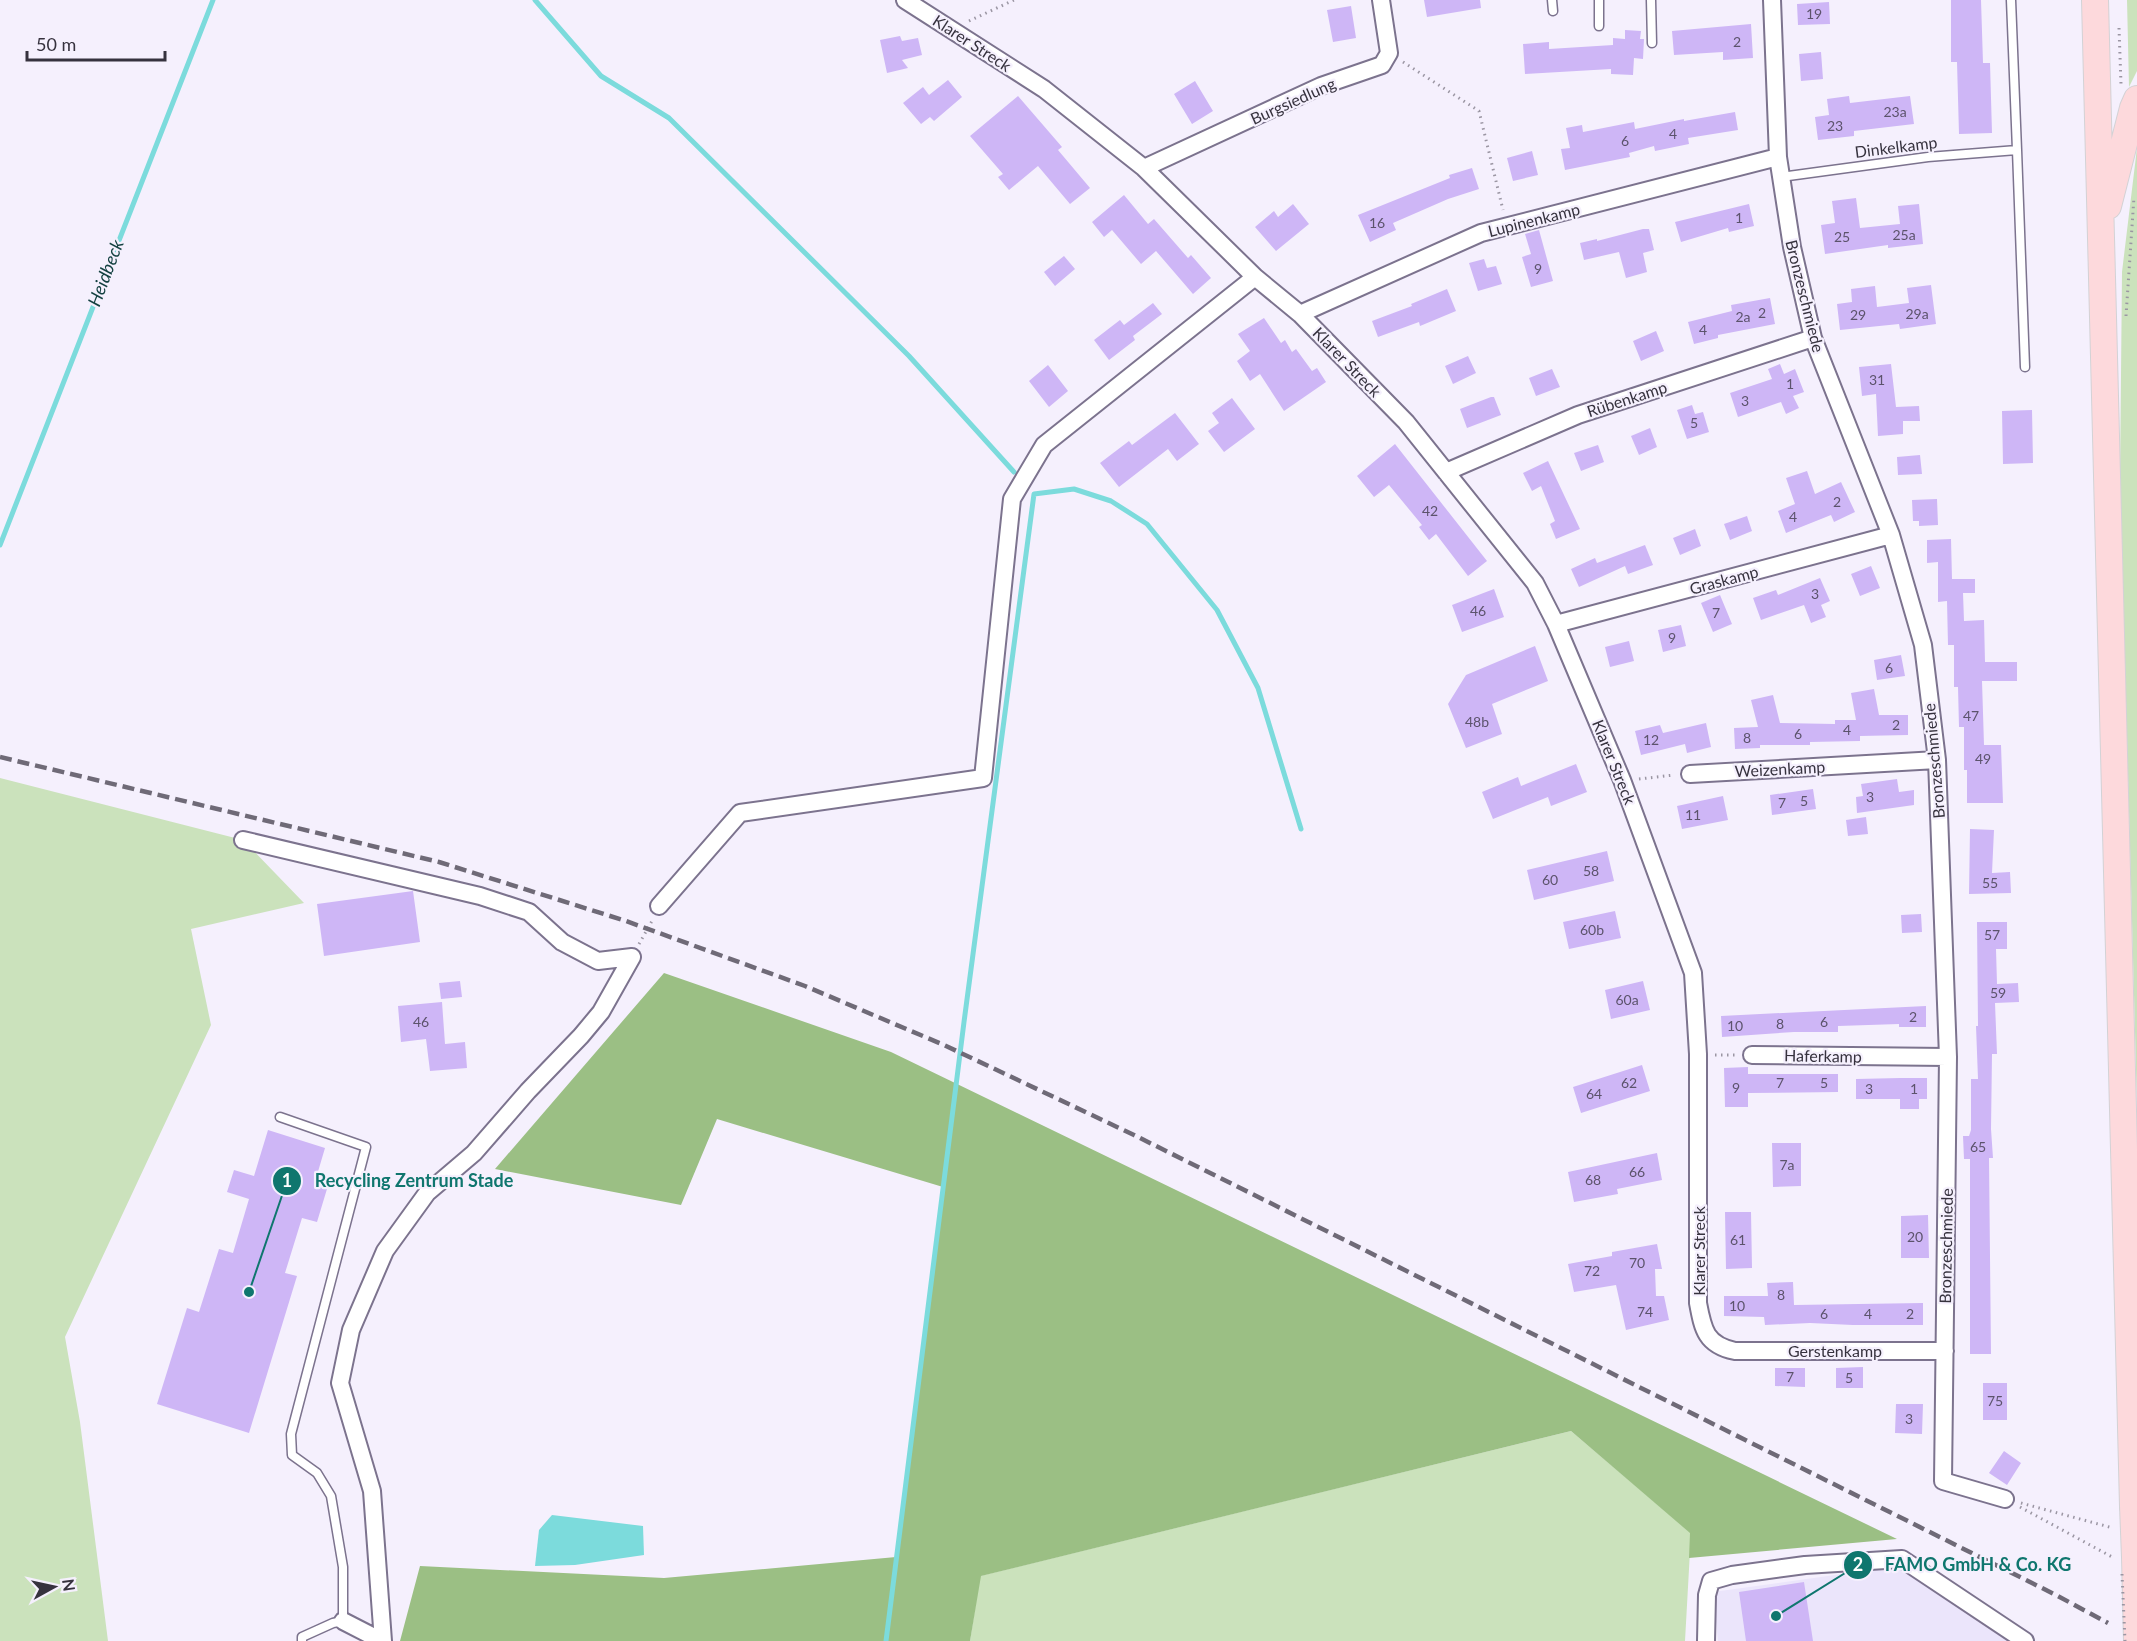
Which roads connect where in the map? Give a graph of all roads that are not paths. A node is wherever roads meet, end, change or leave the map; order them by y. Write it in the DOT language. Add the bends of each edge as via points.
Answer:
graph roads {
  1 [pos="905,0"];
  2 [pos="1381,0"];
  3 [pos="1552,0"];
  4 [pos="1599,0"];
  5 [pos="1651,0"];
  6 [pos="1772,0"];
  7 [pos="2011,0"];
  8 [pos="2095,0"];
  9 [pos="1553,11"];
  10 [pos="1599,26"];
  11 [pos="1652,43"];
  12 [pos="2135,104"];
  13 [pos="2017,150"];
  14 [pos="1778,158"];
  15 [pos="1144,168"];
  16 [pos="1780,177"];
  17 [pos="2100,238"];
  18 [pos="1255,277"];
  19 [pos="1300,314"];
  20 [pos="1813,338"];
  21 [pos="2025,367"];
  22 [pos="1446,472"];
  23 [pos="1892,535"];
  24 [pos="1556,624"];
  25 [pos="1937,760"];
  26 [pos="1690,774"];
  27 [pos="243,840"];
  28 [pos="659,906"];
  29 [pos="1752,1055"];
  30 [pos="1948,1057"];
  31 [pos="280,1117"];
  32 [pos="1724,1349"];
  33 [pos="1945,1351"];
  34 [pos="2005,1499"];
  35 [pos="343,1621"];
  36 [pos="302,1641"];
  37 [pos="382,1641"];
  38 [pos="1706,1641"];
  39 [pos="2025,1641"];
  40 [pos="2137,1641"];
  1 -- 15 [label="street, Klarer Streck" via="1044,89"];
  2 -- 15 [label="street, Burgsiedlung" via="1389,53 1382,65 1321,86"];
  3 -- 9 [label="lane"];
  4 -- 10 [label="lane"];
  5 -- 11 [label="lane"];
  6 -- 14 [label="street, Bronzeschmiede"];
  7 -- 13 [label="lane"];
  8 -- 17 [label="main road"];
  12 -- 17 [label="main road"];
  13 -- 16 [label="lane, Dinkelkamp" via="1928,157"];
  13 -- 21 [label="lane"];
  14 -- 16 [label="street, Bronzeschmiede"];
  14 -- 19 [label="street, Lupinenkamp" via="1481,234"];
  15 -- 18 [label="street, Klarer Streck"];
  16 -- 20 [label="street, Bronzeschmiede"];
  17 -- 40 [label="main road, bridge" via="2133,1506 2126,1564"];
  18 -- 19 [label="street, Klarer Streck"];
  18 -- 28 [label="street" via="1044,445 1012,499 982,778 740,813"];
  19 -- 22 [label="street, Klarer Streck" via="1406,422"];
  20 -- 22 [label="street, Rübenkamp" via="1578,415"];
  20 -- 23 [label="street, Bronzeschmiede"];
  22 -- 24 [label="street, Klarer Streck" via="1535,583"];
  23 -- 24 [label="street, Graskamp"];
  23 -- 25 [label="street, Bronzeschmiede" via="1923,645"];
  24 -- 32 [label="street, Klarer Streck" via="1622,780 1693,974 1698,1054 1698,1303 1709,1338"];
  25 -- 26 [label="street, Weizenkamp"];
  25 -- 30 [label="street, Bronzeschmiede"];
  27 -- 37 [label="street" via="480,896 530,912 562,942 598,961 632,957 601,1012 581,1036 474,1153 427,1193 385,1251 351,1330 340,1383 372,1491"];
  29 -- 30 [label="street, Haferkamp"];
  30 -- 33 [label="street, Bronzeschmiede"];
  31 -- 35 [label="lane" via="366,1147 291,1434 292,1455 316,1473 331,1496 343,1568"];
  32 -- 33 [label="street, Gerstenkamp"];
  33 -- 34 [label="street, Bronzeschmiede" via="1943,1481"];
  35 -- 36 [label="lane" via="302,1637"];
  35 -- 37 [label="street"];
  38 -- 39 [label="street" via="1711,1581 1805,1565 1902,1559"];
}
